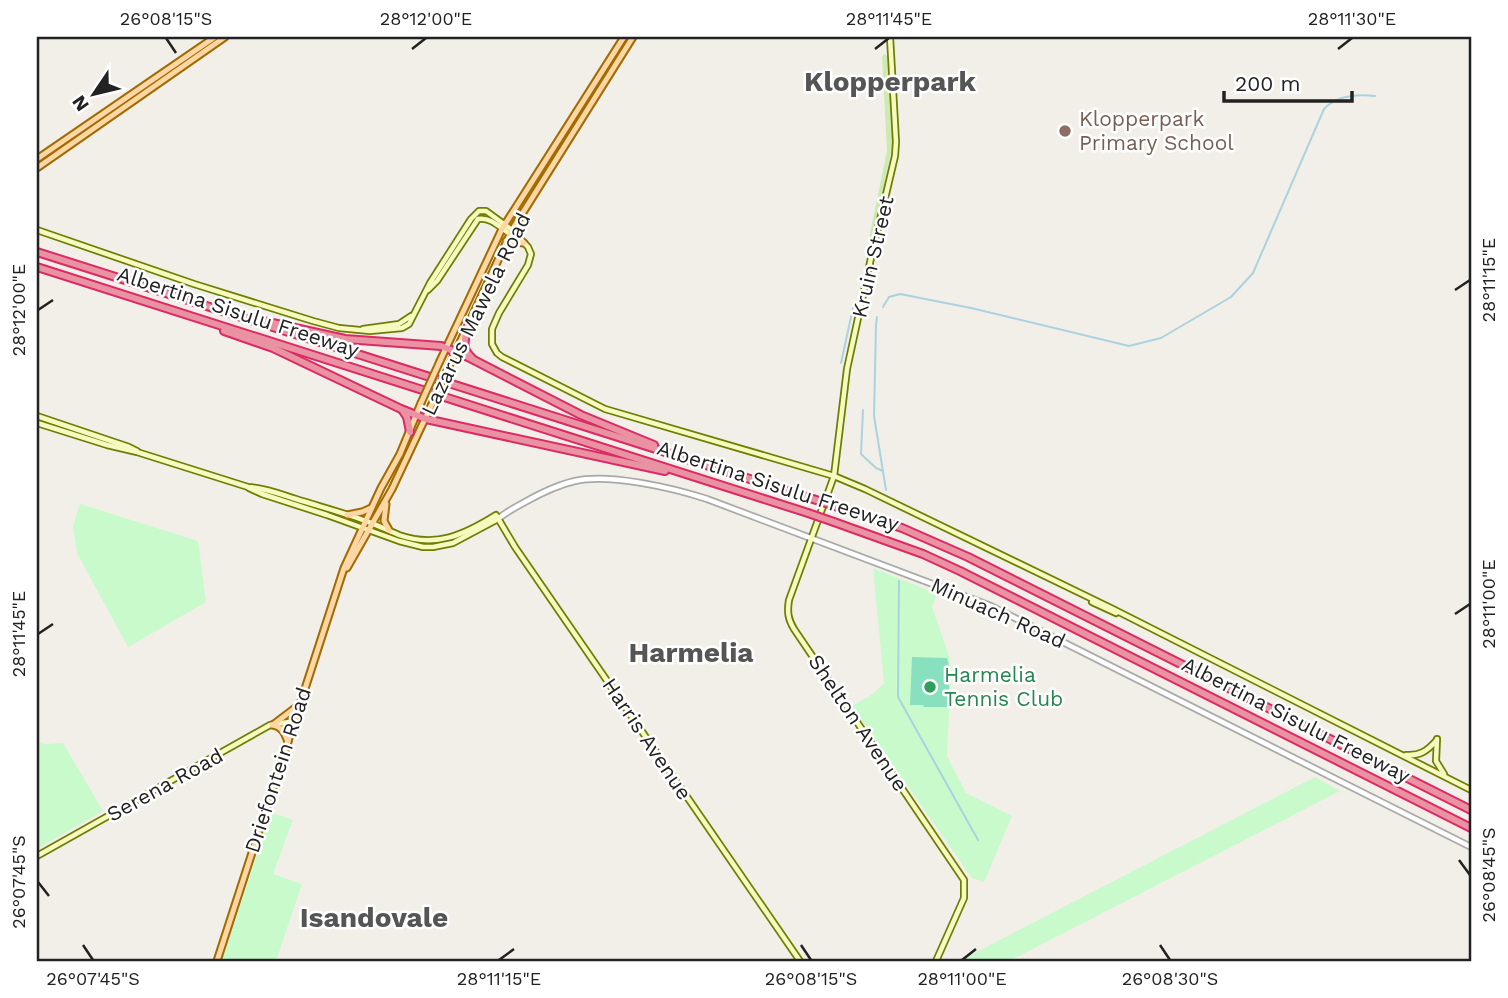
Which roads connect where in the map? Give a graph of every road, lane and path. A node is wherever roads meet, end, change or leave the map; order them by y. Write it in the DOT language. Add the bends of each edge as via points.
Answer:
graph roads {
  1 [pos="215,37"];
  2 [pos="225,37"];
  3 [pos="624,37"];
  4 [pos="633,37"];
  5 [pos="890,37"];
  6 [pos="37,159"];
  7 [pos="37,168"];
  8 [pos="503,227"];
  9 [pos="37,232"];
  10 [pos="509,236"];
  11 [pos="521,241"];
  12 [pos="37,252"];
  13 [pos="37,267"];
  14 [pos="427,290"];
  15 [pos="237,316"];
  16 [pos="210,323"];
  17 [pos="467,328"];
  18 [pos="446,347"];
  19 [pos="456,352"];
  20 [pos="480,365"];
  21 [pos="401,409"];
  22 [pos="416,415"];
  23 [pos="37,416"];
  24 [pos="426,419"];
  25 [pos="37,423"];
  26 [pos="410,432"];
  27 [pos="137,452"];
  28 [pos="665,452"];
  29 [pos="677,472"];
  30 [pos="834,476"];
  31 [pos="248,487"];
  32 [pos="386,500"];
  33 [pos="372,508"];
  34 [pos="347,515"];
  35 [pos="498,516"];
  36 [pos="365,521"];
  37 [pos="371,527"];
  38 [pos="362,528"];
  39 [pos="389,530"];
  40 [pos="812,538"];
  41 [pos="341,580"];
  42 [pos="300,704"];
  43 [pos="295,721"];
  44 [pos="272,724"];
  45 [pos="288,742"];
  46 [pos="1401,754"];
  47 [pos="1447,778"];
  48 [pos="1471,790"];
  49 [pos="1471,810"];
  50 [pos="1471,828"];
  51 [pos="1471,847"];
  52 [pos="37,856"];
  53 [pos="217,961"];
  54 [pos="800,961"];
  55 [pos="936,961"];
  1 -- 6 [label="main road"];
  2 -- 7 [label="main road"];
  3 -- 8 [label="main road, Lazarus Mawela Road"];
  4 -- 10 [label="main road, Lazarus Mawela Road"];
  5 -- 30 [label="main road, Kruin Street" via="895,156 848,369"];
  8 -- 10 [label="main road"];
  8 -- 14 [label="main road" via="478,219"];
  8 -- 14 [label="main road" via="486,211 479,211"];
  8 -- 18 [label="main road, Lazarus Mawela Road"];
  9 -- 14 [label="main road" via="339,328 402,328 409,324"];
  10 -- 11 [label="main road"];
  10 -- 11 [label="main road"];
  10 -- 17 [label="main road, Lazarus Mawela Road"];
  11 -- 30 [label="main road" via="530,250 529,262 492,329 492,344 502,357 608,410"];
  12 -- 15 [label="highway, Albertina Sisulu Freeway"];
  13 -- 16 [label="highway, Albertina Sisulu Freeway"];
  15 -- 18 [label="highway" via="345,339"];
  15 -- 28 [label="highway, Albertina Sisulu Freeway"];
  16 -- 21 [label="highway"];
  16 -- 29 [label="highway, Albertina Sisulu Freeway"];
  17 -- 19 [label="main road, Lazarus Mawela Road"];
  17 -- 20 [label="highway" via="464,349"];
  18 -- 19 [label="highway"];
  18 -- 22 [label="main road, Lazarus Mawela Road, bridge"];
  19 -- 20 [label="highway"];
  19 -- 24 [label="main road, Lazarus Mawela Road, bridge"];
  20 -- 28 [label="highway"];
  21 -- 22 [label="highway"];
  21 -- 26 [label="highway"];
  22 -- 24 [label="highway"];
  22 -- 26 [label="main road, Lazarus Mawela Road"];
  23 -- 27 [label="main road"];
  24 -- 29 [label="highway"];
  24 -- 32 [label="main road, Lazarus Mawela Road"];
  25 -- 27 [label="main road"];
  26 -- 33 [label="main road, Lazarus Mawela Road"];
  27 -- 31 [label="main road"];
  28 -- 49 [label="highway, Albertina Sisulu Freeway, bridge" via="902,528 968,557"];
  29 -- 50 [label="highway, Albertina Sisulu Freeway, bridge" via="834,522 960,570"];
  30 -- 40 [label="main road, Shelton Avenue"];
  30 -- 46 [label="main road" via="918,513"];
  31 -- 34 [label="main road"];
  31 -- 38 [label="main road"];
  32 -- 37 [label="main road, Lazarus Mawela Road"];
  32 -- 39 [label="main road" via="384,521"];
  33 -- 34 [label="main road"];
  33 -- 36 [label="main road, Lazarus Mawela Road"];
  34 -- 36 [label="main road"];
  35 -- 37 [label="main road" via="453,543 433,547 411,545"];
  35 -- 39 [label="main road" via="463,534 429,541"];
  35 -- 40 [label="street, Minuach Road" via="561,484 607,478 691,494"];
  35 -- 54 [label="main road, Harris Avenue"];
  36 -- 37 [label="main road"];
  36 -- 38 [label="main road, Driefontein Road"];
  37 -- 38 [label="main road"];
  37 -- 39 [label="main road"];
  37 -- 41 [label="main road, Driefontein Road"];
  38 -- 41 [label="main road, Driefontein Road"];
  40 -- 51 [label="street, Minuach Road" via="992,606"];
  40 -- 55 [label="main road, Shelton Avenue" via="789,600 791,625 964,880 964,898"];
  41 -- 42 [label="main road, Driefontein Road"];
  42 -- 43 [label="main road, Driefontein Road"];
  42 -- 44 [label="main road"];
  43 -- 44 [label="main road, Serena Road"];
  43 -- 45 [label="main road, Driefontein Road"];
  44 -- 45 [label="main road"];
  44 -- 52 [label="main road, Serena Road"];
  45 -- 53 [label="main road, Driefontein Road"];
  46 -- 47 [label="main road"];
  46 -- 47 [label="main road" via="1424,753 1437,740 1436,761"];
  47 -- 48 [label="main road"];
}
